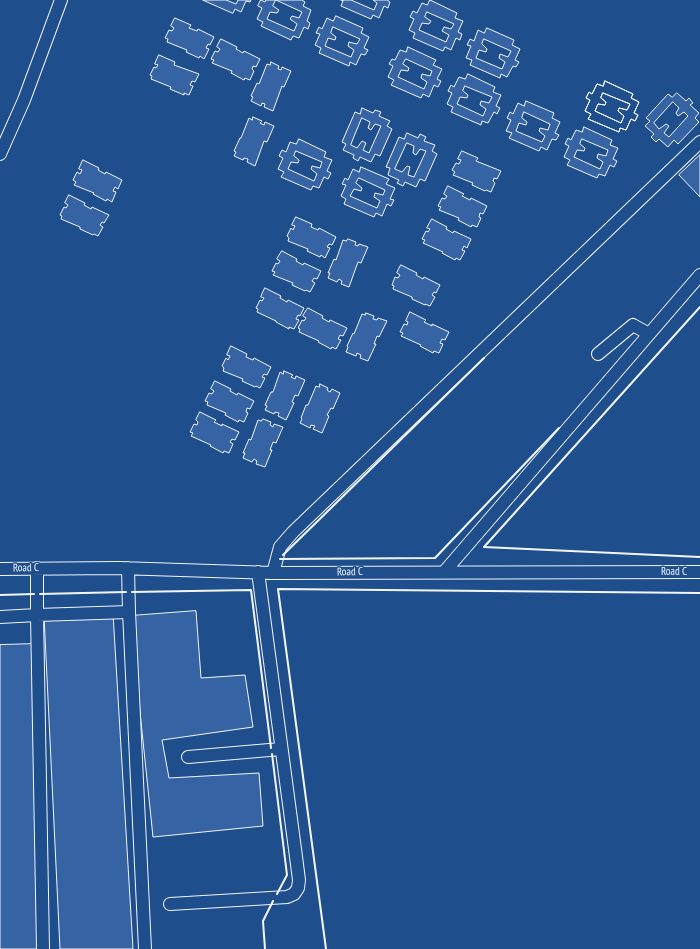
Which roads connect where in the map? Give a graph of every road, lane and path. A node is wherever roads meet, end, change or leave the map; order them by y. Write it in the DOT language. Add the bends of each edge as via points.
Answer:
graph roads {
  1 [pos="61,0"];
  2 [pos="700,142"];
  3 [pos="0,154"];
  4 [pos="700,275"];
  5 [pos="649,334"];
  6 [pos="598,354"];
  7 [pos="37,568"];
  8 [pos="128,568"];
  9 [pos="0,569"];
  10 [pos="445,571"];
  11 [pos="258,572"];
  12 [pos="700,572"];
  13 [pos="273,573"];
  14 [pos="129,612"];
  15 [pos="37,615"];
  16 [pos="0,617"];
  17 [pos="281,749"];
  18 [pos="188,757"];
  19 [pos="170,904"];
  20 [pos="43,949"];
  21 [pos="145,949"];
  1 -- 3 [label="street" via="24,100"];
  2 -- 13 [label="street" via="293,532 280,547"];
  4 -- 5 [label="street"];
  5 -- 6 [label="street" via="633,325"];
  5 -- 10 [label="street"];
  7 -- 8 [label="street, Road C"];
  7 -- 9 [label="street, Road C"];
  7 -- 15 [label="street"];
  8 -- 11 [label="street, Road C"];
  8 -- 14 [label="street"];
  10 -- 12 [label="street, Road C"];
  10 -- 13 [label="street, Road C"];
  11 -- 13 [label="street, Road C"];
  11 -- 17 [label="street"];
  14 -- 15 [label="street"];
  14 -- 21 [label="street"];
  15 -- 16 [label="street"];
  15 -- 20 [label="street"];
  17 -- 18 [label="street"];
  17 -- 19 [label="street" via="298,880 298,888 294,894 286,897"];
}
